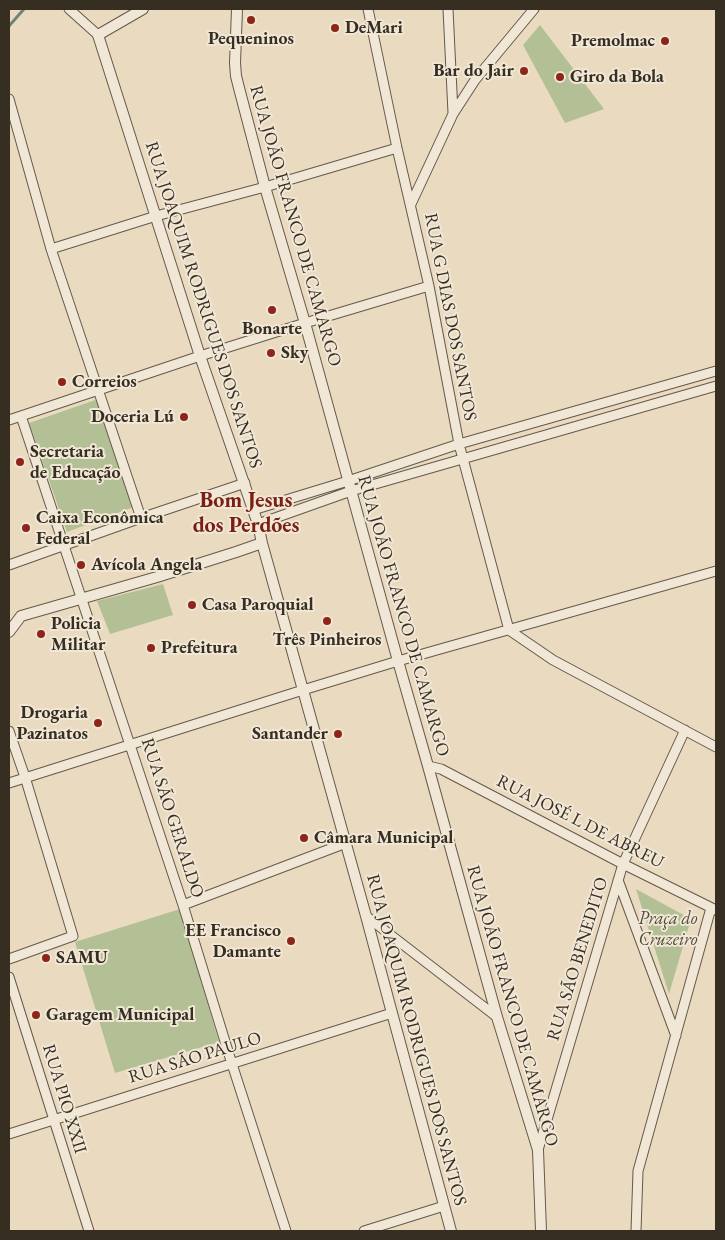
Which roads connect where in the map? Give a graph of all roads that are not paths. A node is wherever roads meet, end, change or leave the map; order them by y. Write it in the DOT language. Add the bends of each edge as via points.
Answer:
graph roads {
  1 [pos="69,9"];
  2 [pos="143,9"];
  3 [pos="237,9"];
  4 [pos="368,9"];
  5 [pos="448,9"];
  6 [pos="534,9"];
  7 [pos="98,35"];
  8 [pos="9,99"];
  9 [pos="453,114"];
  10 [pos="397,148"];
  11 [pos="266,187"];
  12 [pos="411,204"];
  13 [pos="156,216"];
  14 [pos="51,249"];
  15 [pos="429,286"];
  16 [pos="305,323"];
  17 [pos="200,356"];
  18 [pos="716,371"];
  19 [pos="716,388"];
  20 [pos="97,390"];
  21 [pos="21,416"];
  22 [pos="9,420"];
  23 [pos="459,444"];
  24 [pos="463,458"];
  25 [pos="245,483"];
  26 [pos="350,486"];
  27 [pos="254,510"];
  28 [pos="141,518"];
  29 [pos="258,524"];
  30 [pos="262,542"];
  31 [pos="64,545"];
  32 [pos="9,565"];
  33 [pos="716,571"];
  34 [pos="82,598"];
  35 [pos="21,616"];
  36 [pos="9,621"];
  37 [pos="509,630"];
  38 [pos="9,632"];
  39 [pos="398,661"];
  40 [pos="303,690"];
  41 [pos="685,730"];
  42 [pos="9,731"];
  43 [pos="131,744"];
  44 [pos="716,747"];
  45 [pos="428,766"];
  46 [pos="25,777"];
  47 [pos="9,783"];
  48 [pos="346,843"];
  49 [pos="623,864"];
  50 [pos="618,880"];
  51 [pos="183,905"];
  52 [pos="714,909"];
  53 [pos="366,916"];
  54 [pos="9,959"];
  55 [pos="9,977"];
  56 [pos="392,1014"];
  57 [pos="497,1017"];
  58 [pos="676,1036"];
  59 [pos="232,1064"];
  60 [pos="54,1120"];
  61 [pos="9,1134"];
  62 [pos="538,1150"];
  63 [pos="444,1206"];
  64 [pos="89,1231"];
  65 [pos="286,1231"];
  66 [pos="364,1231"];
  67 [pos="451,1231"];
  68 [pos="541,1231"];
  69 [pos="636,1231"];
  1 -- 7 [label="street"];
  2 -- 7 [label="street"];
  3 -- 11 [label="street, RUA JOÃO FRANCO DE CAMARGO" via="236,76"];
  4 -- 10 [label="street, RUA G DIAS DOS SANTOS"];
  5 -- 9 [label="street"];
  6 -- 9 [label="street" via="475,80"];
  7 -- 13 [label="street, RUA JOAQUIM RODRIGUES DOS SANTOS"];
  8 -- 14 [label="street"];
  9 -- 12 [label="street"];
  10 -- 11 [label="street"];
  10 -- 12 [label="street, RUA G DIAS DOS SANTOS"];
  11 -- 13 [label="street"];
  11 -- 16 [label="street, RUA JOÃO FRANCO DE CAMARGO"];
  12 -- 15 [label="street, RUA G DIAS DOS SANTOS"];
  13 -- 14 [label="street"];
  13 -- 17 [label="street, RUA JOAQUIM RODRIGUES DOS SANTOS"];
  14 -- 20 [label="street"];
  15 -- 16 [label="street"];
  15 -- 23 [label="street, RUA G DIAS DOS SANTOS"];
  16 -- 17 [label="street"];
  16 -- 26 [label="street, RUA JOÃO FRANCO DE CAMARGO"];
  17 -- 20 [label="street"];
  17 -- 25 [label="street, RUA JOAQUIM RODRIGUES DOS SANTOS"];
  18 -- 23 [label="street"];
  19 -- 24 [label="street"];
  20 -- 21 [label="street"];
  20 -- 28 [label="street"];
  21 -- 22 [label="street"];
  21 -- 31 [label="street, RUA SÃO GERALDO"];
  23 -- 24 [label="street, RUA G DIAS DOS SANTOS"];
  23 -- 26 [label="street"];
  24 -- 26 [label="street"];
  24 -- 37 [label="street, RUA G DIAS DOS SANTOS"];
  25 -- 27 [label="street, RUA JOAQUIM RODRIGUES DOS SANTOS"];
  25 -- 28 [label="street"];
  26 -- 27 [label="street"];
  26 -- 29 [label="street"];
  26 -- 39 [label="street, RUA JOÃO FRANCO DE CAMARGO"];
  27 -- 29 [label="street, RUA JOAQUIM RODRIGUES DOS SANTOS"];
  28 -- 31 [label="street"];
  29 -- 30 [label="street, RUA JOAQUIM RODRIGUES DOS SANTOS"];
  30 -- 34 [label="street"];
  30 -- 40 [label="street, RUA JOAQUIM RODRIGUES DOS SANTOS"];
  31 -- 32 [label="street"];
  31 -- 34 [label="street, RUA SÃO GERALDO"];
  33 -- 37 [label="street"];
  34 -- 35 [label="street"];
  34 -- 43 [label="street, RUA SÃO GERALDO"];
  35 -- 36 [label="street"];
  35 -- 38 [label="street"];
  37 -- 39 [label="street"];
  37 -- 41 [label="street" via="553,660"];
  39 -- 40 [label="street"];
  39 -- 45 [label="street, RUA JOÃO FRANCO DE CAMARGO"];
  40 -- 43 [label="street"];
  40 -- 48 [label="street, RUA JOAQUIM RODRIGUES DOS SANTOS"];
  41 -- 44 [label="street"];
  41 -- 49 [label="street, RUA SÃO BENEDITO"];
  42 -- 46 [label="street"];
  43 -- 46 [label="street"];
  43 -- 51 [label="street, RUA SÃO GERALDO"];
  45 -- 49 [label="street, RUA JOSÉ L DE ABREU" via="442,769"];
  45 -- 57 [label="street, RUA JOÃO FRANCO DE CAMARGO"];
  46 -- 47 [label="street"];
  46 -- 54 [label="street" via="74,936"];
  48 -- 51 [label="street"];
  48 -- 53 [label="street, RUA JOAQUIM RODRIGUES DOS SANTOS"];
  49 -- 50 [label="street, RUA SÃO BENEDITO"];
  49 -- 52 [label="street, RUA JOSÉ L DE ABREU"];
  50 -- 58 [label="street"];
  50 -- 62 [label="street, RUA SÃO BENEDITO"];
  51 -- 59 [label="street, RUA SÃO GERALDO"];
  52 -- 58 [label="street"];
  53 -- 56 [label="street, RUA JOAQUIM RODRIGUES DOS SANTOS"];
  53 -- 57 [label="street"];
  55 -- 60 [label="street, RUA PIO XXII"];
  56 -- 59 [label="street, RUA SÃO PAULO"];
  56 -- 63 [label="street, RUA JOAQUIM RODRIGUES DOS SANTOS"];
  57 -- 62 [label="street, RUA JOÃO FRANCO DE CAMARGO"];
  58 -- 69 [label="street" via="638,1172"];
  59 -- 60 [label="street, RUA SÃO PAULO"];
  59 -- 65 [label="street, RUA SÃO GERALDO"];
  60 -- 61 [label="street, RUA SÃO PAULO"];
  60 -- 64 [label="street, RUA PIO XXII"];
  62 -- 68 [label="street, RUA JOÃO FRANCO DE CAMARGO"];
  63 -- 66 [label="street"];
  63 -- 67 [label="street, RUA JOAQUIM RODRIGUES DOS SANTOS"];
}
